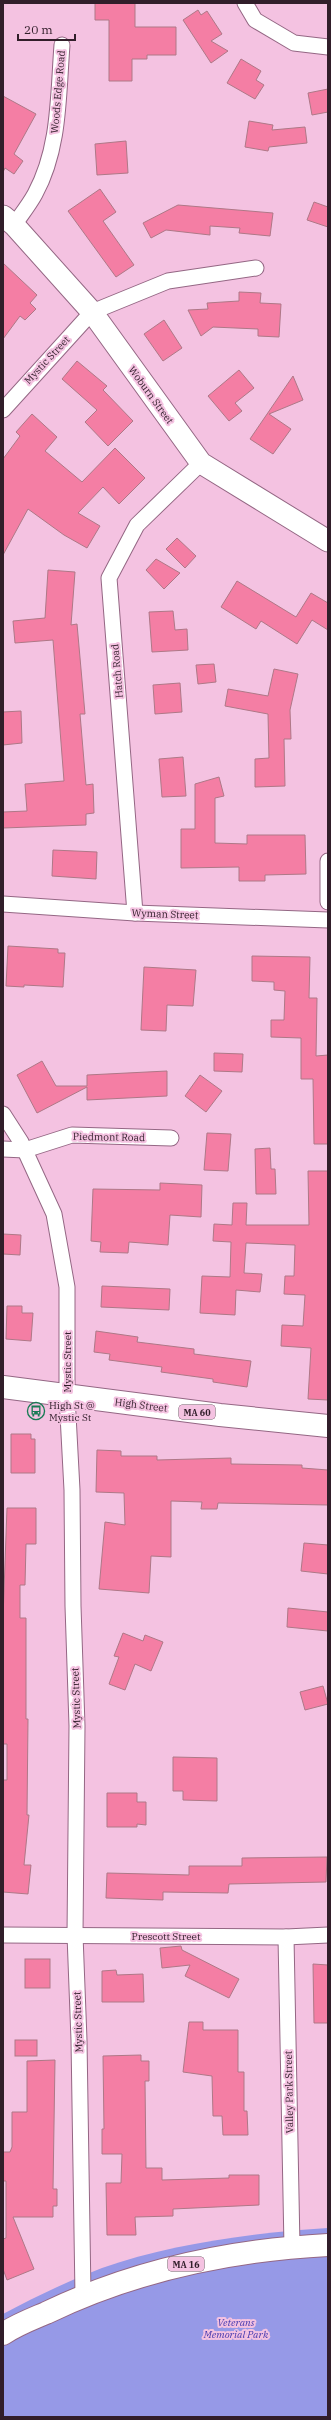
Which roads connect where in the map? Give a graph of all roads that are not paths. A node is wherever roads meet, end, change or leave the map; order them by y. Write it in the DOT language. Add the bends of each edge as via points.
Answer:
graph roads {
  1 [pos="245,3"];
  2 [pos="62,45"];
  3 [pos="328,47"];
  4 [pos="8,220"];
  5 [pos="256,268"];
  6 [pos="92,312"];
  7 [pos="3,410"];
  8 [pos="201,464"];
  9 [pos="328,542"];
  10 [pos="328,861"];
  11 [pos="328,902"];
  12 [pos="3,904"];
  13 [pos="135,913"];
  14 [pos="328,920"];
  15 [pos="3,1114"];
  16 [pos="171,1138"];
  17 [pos="3,1149"];
  18 [pos="25,1150"];
  19 [pos="3,1387"];
  20 [pos="67,1396"];
  21 [pos="328,1426"];
  22 [pos="3,1935"];
  23 [pos="75,1935"];
  24 [pos="328,1935"];
  25 [pos="286,1937"];
  26 [pos="328,2245"];
  27 [pos="292,2247"];
  28 [pos="83,2295"];
  29 [pos="3,2334"];
  1 -- 3 [label="street" via="255,20 294,43"];
  2 -- 4 [label="street, Woods Edge Road" via="58,117 52,150 34,195"];
  4 -- 6 [label="street, Woburn Street"];
  5 -- 6 [label="street" via="168,281"];
  6 -- 7 [label="street, Mystic Street"];
  6 -- 8 [label="street, Woburn Street"];
  8 -- 9 [label="street, Woburn Street"];
  8 -- 13 [label="street, Hatch Road" via="137,525 108,578"];
  10 -- 11 [label="street"];
  12 -- 13 [label="street, Wyman Street"];
  13 -- 14 [label="street, Wyman Street"];
  15 -- 18 [label="street, Mystic Street"];
  16 -- 18 [label="street, Piedmont Road" via="72,1135"];
  17 -- 18 [label="street"];
  18 -- 20 [label="street, Mystic Street" via="54,1214 67,1287"];
  19 -- 20 [label="main road, High Street / MA 60"];
  20 -- 21 [label="main road, High Street / MA 60"];
  20 -- 23 [label="street, Mystic Street" via="72,1490 77,1726"];
  22 -- 23 [label="street, Prescott Street"];
  23 -- 25 [label="street, Prescott Street"];
  23 -- 28 [label="street, Mystic Street" via="80,2048"];
  24 -- 25 [label="street, Prescott Street"];
  25 -- 27 [label="street, Valley Park Street"];
  26 -- 27 [label="main road, MA 16"];
  27 -- 28 [label="main road, MA 16" via="186,2264"];
  28 -- 29 [label="main road, MA 16"];
}
